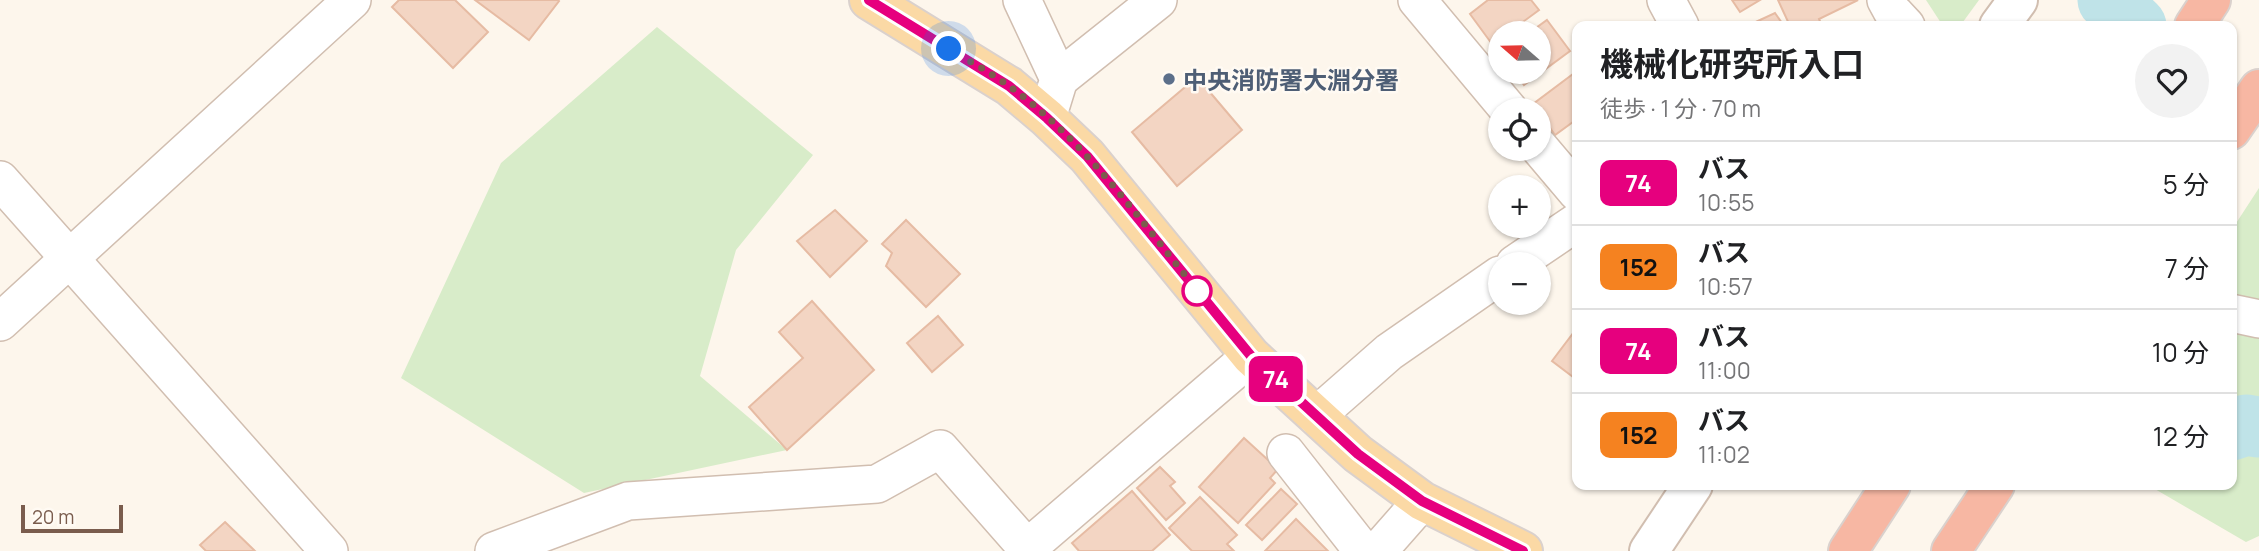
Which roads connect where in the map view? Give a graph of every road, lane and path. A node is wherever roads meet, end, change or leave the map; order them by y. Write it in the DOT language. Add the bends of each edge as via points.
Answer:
graph roads {
  1 [pos="352,0"];
  2 [pos="869,0"];
  3 [pos="1022,0"];
  4 [pos="1158,0"];
  5 [pos="1417,0"];
  6 [pos="1666,0"];
  7 [pos="2018,0"];
  8 [pos="2211,0"];
  9 [pos="1677,21"];
  10 [pos="2003,21"];
  11 [pos="2197,21"];
  12 [pos="1059,79"];
  13 [pos="2259,89"];
  14 [pos="1499,98"];
  15 [pos="1047,118"];
  16 [pos="2237,121"];
  17 [pos="1551,161"];
  18 [pos="0,180"];
  19 [pos="1572,186"];
  20 [pos="1572,225"];
  21 [pos="1533,252"];
  22 [pos="71,259"];
  23 [pos="1488,283"];
  24 [pos="2237,314"];
  25 [pos="2259,319"];
  26 [pos="0,322"];
  27 [pos="1251,356"];
  28 [pos="1316,416"];
  29 [pos="1286,453"];
  30 [pos="1690,490"];
  31 [pos="1888,490"];
  32 [pos="1992,490"];
  33 [pos="1422,501"];
  34 [pos="1026,550"];
  35 [pos="329,551"];
  36 [pos="494,551"];
  37 [pos="1363,551"];
  38 [pos="1378,551"];
  39 [pos="1523,551"];
  40 [pos="1649,551"];
  41 [pos="1848,551"];
  42 [pos="1951,551"];
  1 -- 22 [label="street"];
  2 -- 15 [label="main road" via="1009,86"];
  3 -- 12 [label="street"];
  4 -- 12 [label="street"];
  5 -- 14 [label="street"];
  6 -- 9 [label="street"];
  7 -- 10 [label="street"];
  8 -- 11 [label="highway"];
  12 -- 15 [label="street"];
  13 -- 16 [label="highway"];
  15 -- 27 [label="main road" via="1087,156"];
  17 -- 19 [label="street"];
  18 -- 22 [label="street"];
  20 -- 21 [label="street"];
  22 -- 26 [label="street"];
  22 -- 35 [label="street"];
  23 -- 28 [label="street" via="1389,352"];
  24 -- 25 [label="street"];
  27 -- 28 [label="main road"];
  27 -- 34 [label="street"];
  28 -- 33 [label="main road"];
  29 -- 37 [label="street"];
  30 -- 40 [label="street"];
  31 -- 41 [label="highway"];
  32 -- 42 [label="highway"];
  33 -- 38 [label="street"];
  33 -- 39 [label="main road"];
  34 -- 36 [label="street" via="940,449 877,484 628,501"];
}
